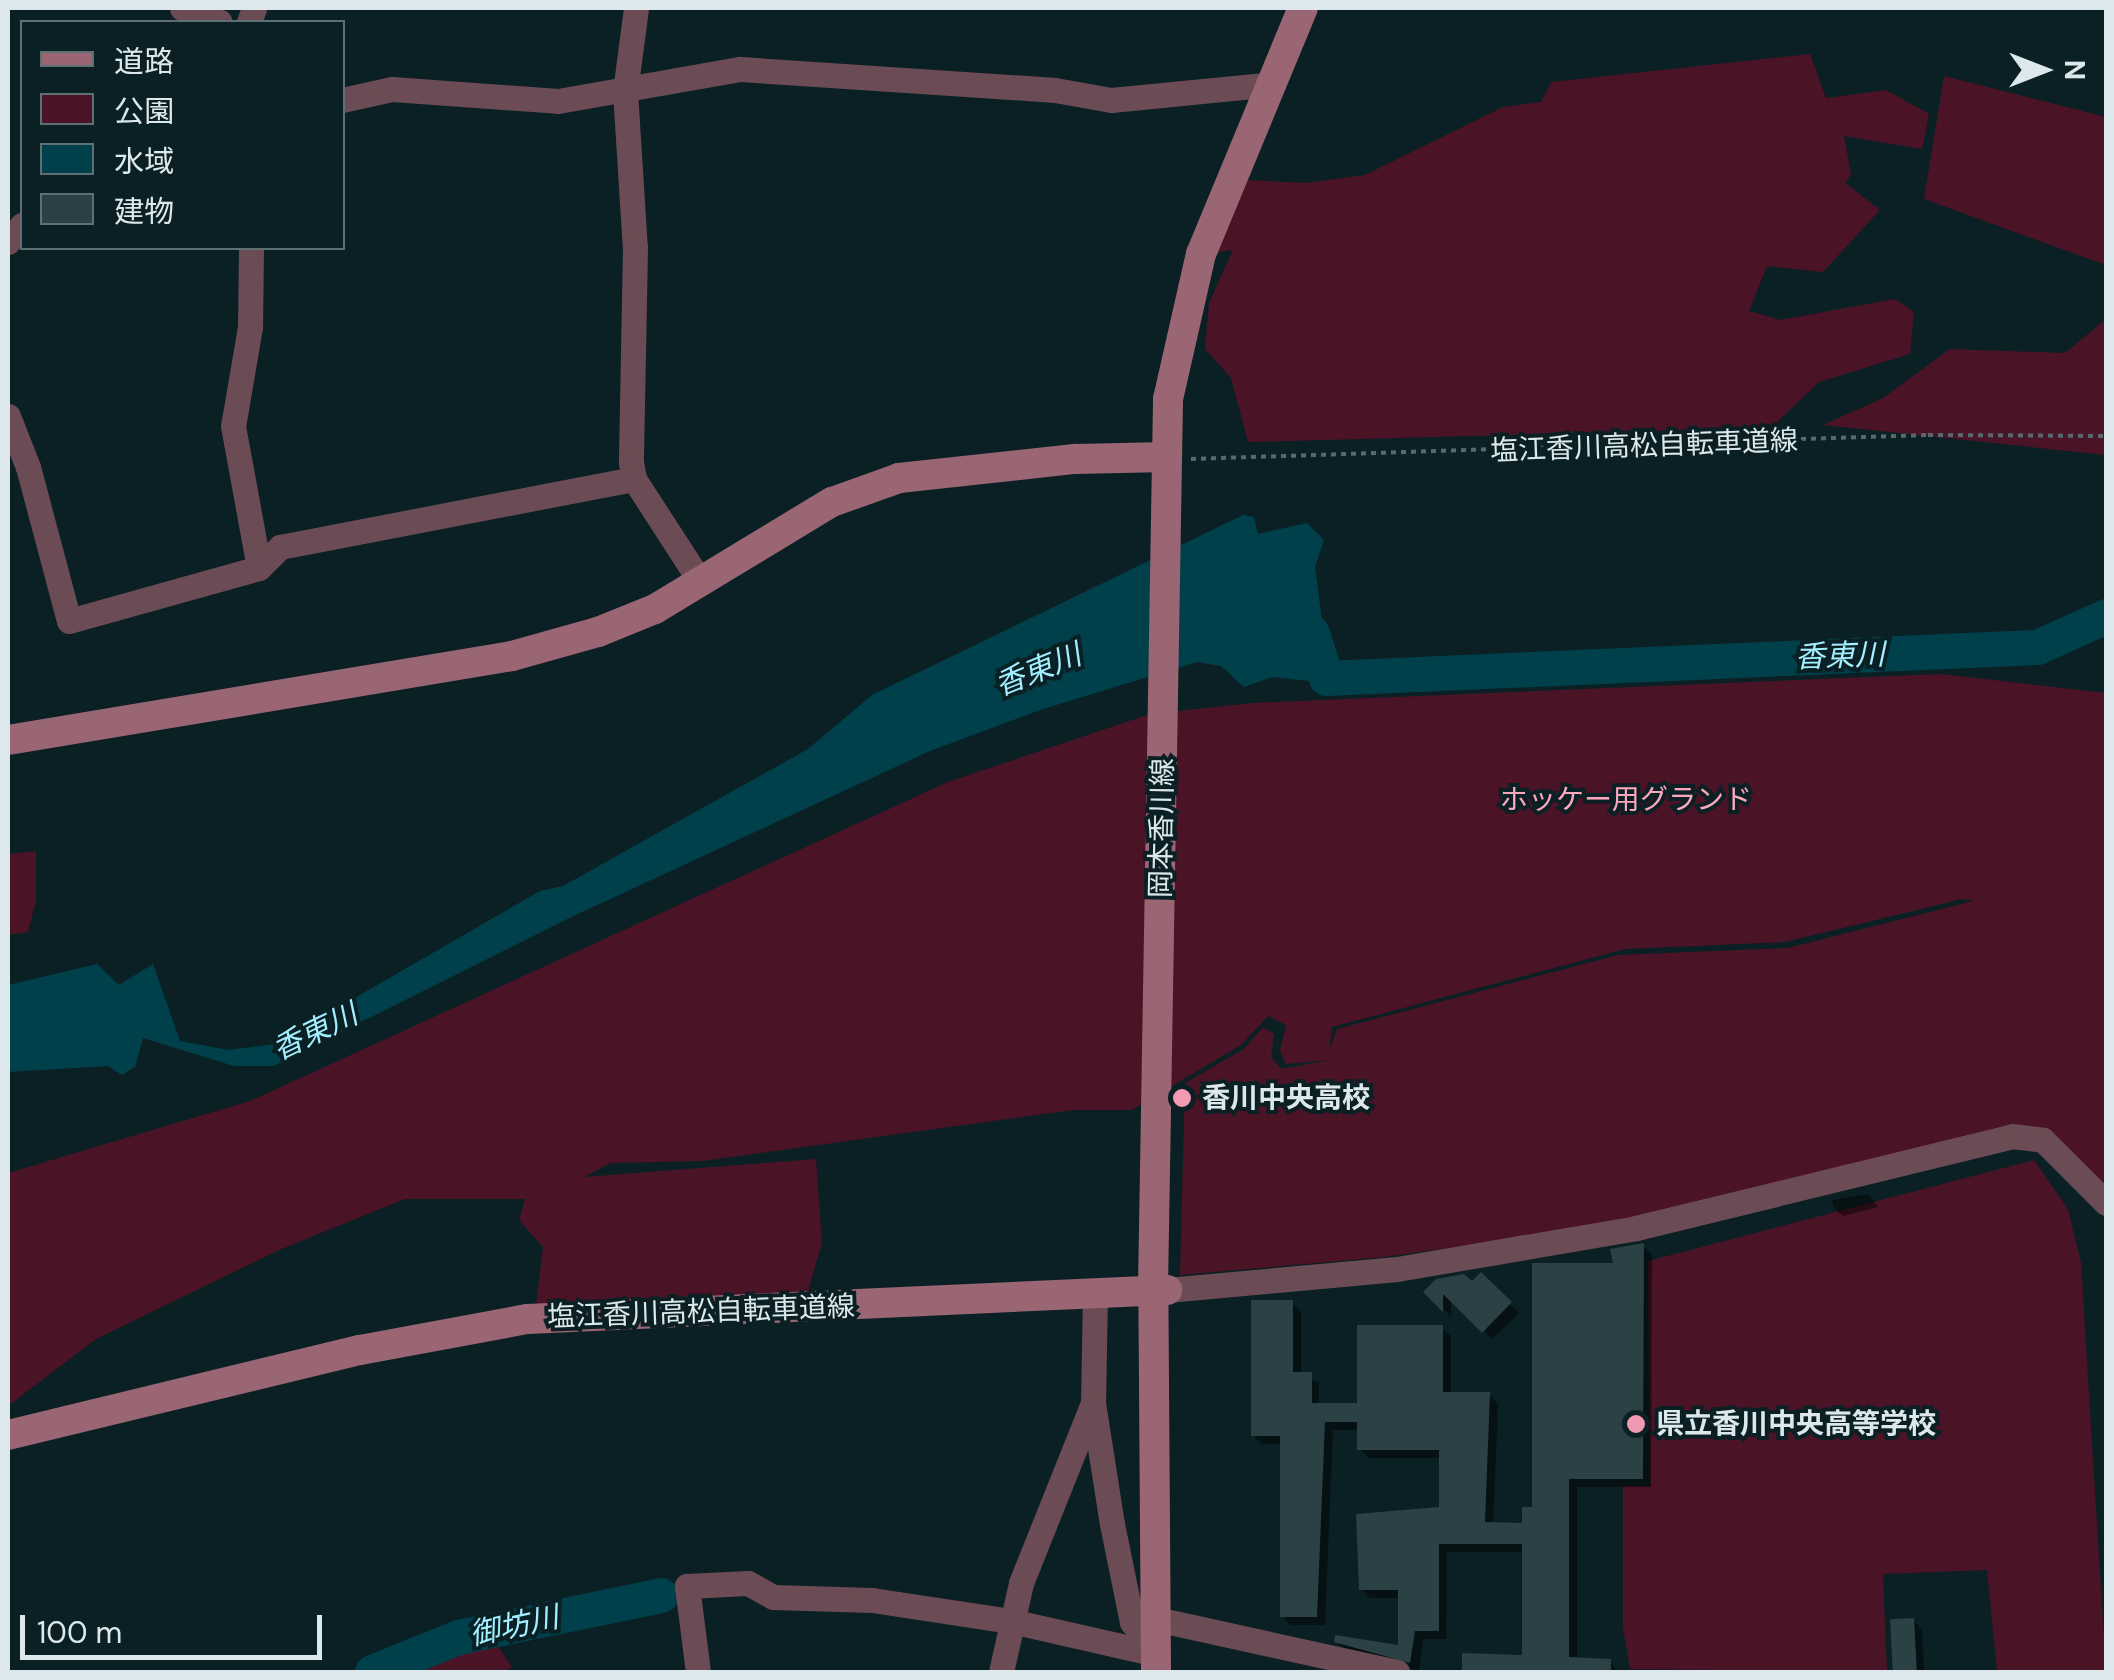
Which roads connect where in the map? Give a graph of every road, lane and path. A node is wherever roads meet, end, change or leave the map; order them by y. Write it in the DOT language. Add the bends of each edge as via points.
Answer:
graph roads {
  1 [pos="182,8"];
  2 [pos="636,8"];
  3 [pos="1302,8"];
  4 [pos="215,20"];
  5 [pos="1273,84"];
  6 [pos="626,91"];
  7 [pos="345,99"];
  8 [pos="251,250"];
  9 [pos="8,416"];
  10 [pos="2106,436"];
  11 [pos="1174,458"];
  12 [pos="634,479"];
  13 [pos="260,568"];
  14 [pos="700,581"];
  15 [pos="8,740"];
  16 [pos="2106,1203"];
  17 [pos="1160,1288"];
  18 [pos="1095,1291"];
  19 [pos="1093,1403"];
  20 [pos="8,1435"];
  21 [pos="1156,1619"];
  22 [pos="1011,1621"];
  23 [pos="1156,1663"];
  24 [pos="698,1672"];
  25 [pos="1001,1672"];
  26 [pos="1397,1672"];
  1 -- 4 [label="street"];
  2 -- 6 [label="street"];
  3 -- 5 [label="main road, 岡本香川線"];
  5 -- 6 [label="street" via="1111,100 1054,90 740,69"];
  5 -- 11 [label="main road, 岡本香川線" via="1200,254 1182,316"];
  6 -- 7 [label="street" via="558,100 392,89"];
  6 -- 12 [label="street" via="635,248"];
  8 -- 13 [label="street" via="250,327 233,426"];
  9 -- 13 [label="street" via="69,621"];
  10 -- 11 [label="path, 塩江香川高松自転車道線"];
  11 -- 14 [label="main road" via="1074,458 899,478 832,502"];
  11 -- 17 [label="main road, 岡本香川線" via="1166,495"];
  12 -- 13 [label="street" via="280,547"];
  12 -- 14 [label="street"];
  14 -- 15 [label="main road" via="598,632 512,656"];
  16 -- 17 [label="street" via="2043,1140 2012,1136 1636,1228 1397,1269"];
  17 -- 18 [label="main road, 塩江香川高松自転車道線"];
  17 -- 21 [label="main road, 岡本香川線"];
  18 -- 19 [label="street"];
  18 -- 20 [label="main road, 塩江香川高松自転車道線" via="528,1319 360,1350"];
  19 -- 22 [label="street"];
  19 -- 23 [label="street" via="1132,1622"];
  21 -- 23 [label="main road, 岡本香川線"];
  21 -- 26 [label="street"];
  22 -- 23 [label="street"];
  22 -- 24 [label="street" via="872,1600 773,1597 748,1583 687,1586"];
  22 -- 25 [label="street"];
}
